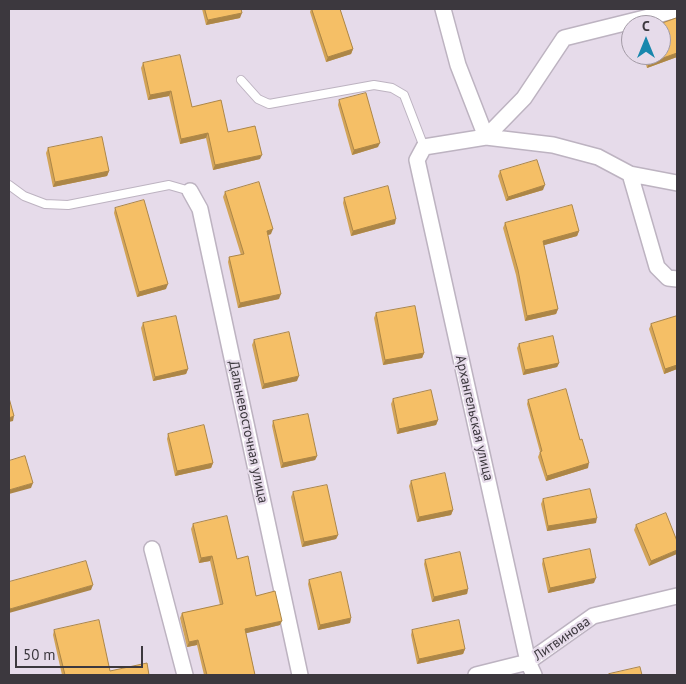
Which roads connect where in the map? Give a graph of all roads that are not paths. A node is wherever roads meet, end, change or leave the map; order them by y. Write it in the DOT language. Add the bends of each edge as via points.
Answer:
graph roads {
  1 [pos="443,9"];
  2 [pos="677,10"];
  3 [pos="241,80"];
  4 [pos="486,137"];
  5 [pos="420,153"];
  6 [pos="630,174"];
  7 [pos="677,183"];
  8 [pos="9,185"];
  9 [pos="190,191"];
  10 [pos="677,279"];
  11 [pos="152,549"];
  12 [pos="677,596"];
  13 [pos="531,669"];
  14 [pos="185,675"];
  15 [pos="300,675"];
  16 [pos="476,675"];
  1 -- 4 [label="street" via="458,65"];
  2 -- 4 [label="street" via="564,38 524,98"];
  3 -- 5 [label="lane" via="258,99 269,104 374,85 392,88 404,95"];
  4 -- 5 [label="street"];
  4 -- 6 [label="street" via="553,145 598,157"];
  5 -- 13 [label="street, Архангельская улица"];
  6 -- 7 [label="street"];
  6 -- 10 [label="street" via="657,267 668,278"];
  8 -- 9 [label="lane" via="24,196 45,204 68,205 169,185"];
  9 -- 15 [label="street, Дальневосточная улица" via="200,209"];
  11 -- 14 [label="street"];
  12 -- 13 [label="street, Литвинова" via="594,616"];
  13 -- 16 [label="street, Литвинова"];
}
